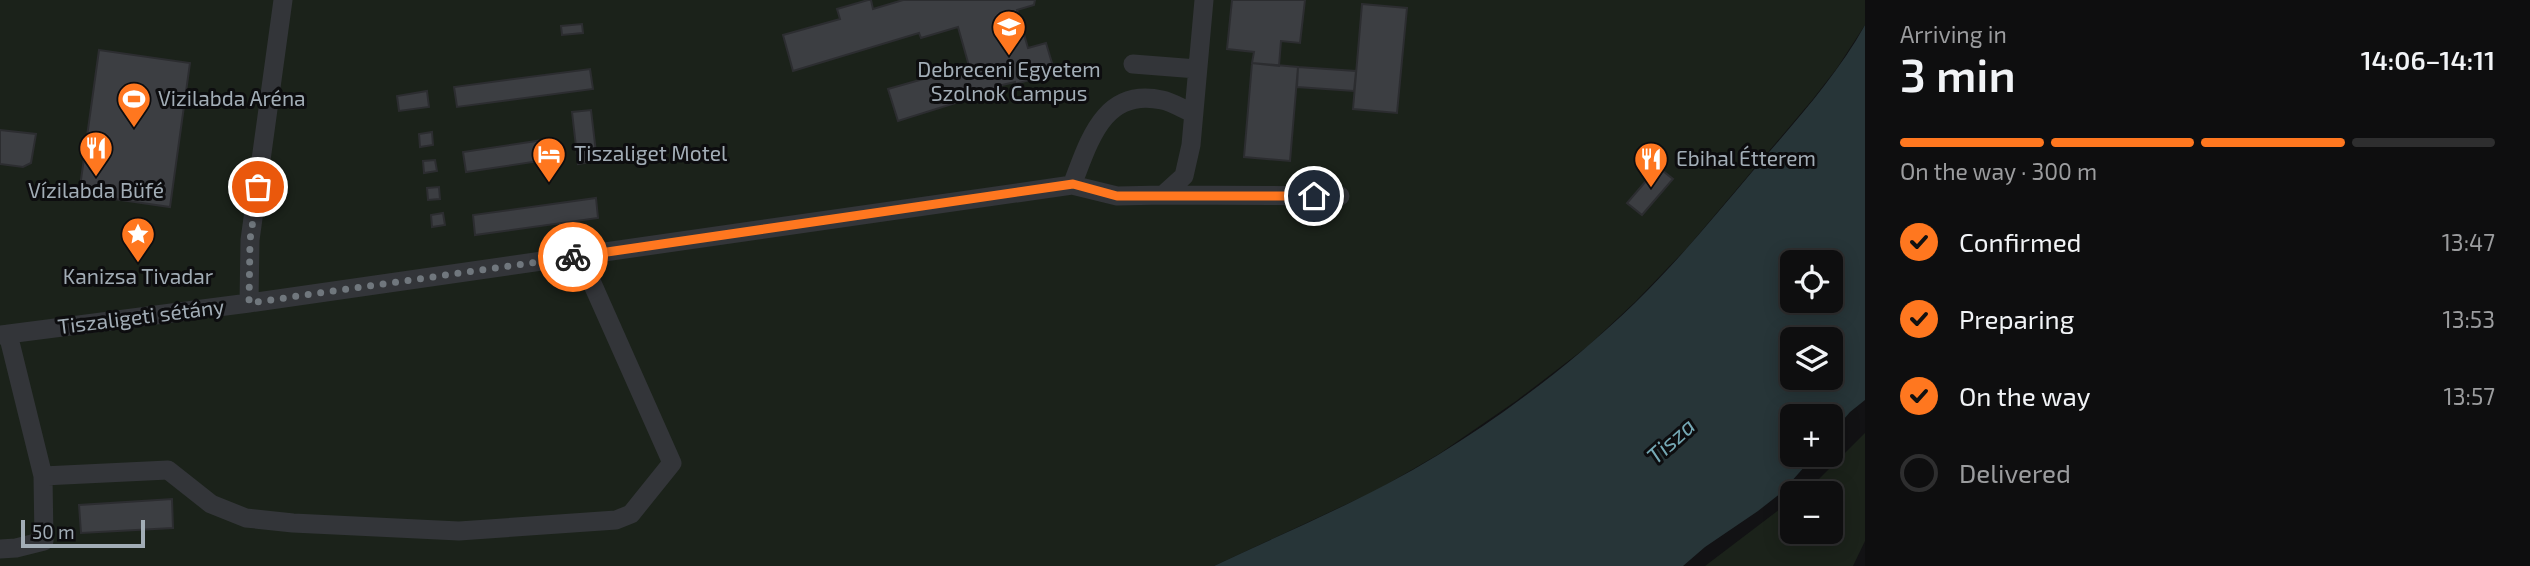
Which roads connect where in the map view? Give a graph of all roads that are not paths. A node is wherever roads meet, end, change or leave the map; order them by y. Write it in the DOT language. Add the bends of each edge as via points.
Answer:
graph roads {
  1 [pos="283,0"];
  2 [pos="1204,0"];
  3 [pos="1133,64"];
  4 [pos="1197,69"];
  5 [pos="1193,113"];
  6 [pos="1073,184"];
  7 [pos="1163,195"];
  8 [pos="1340,196"];
  9 [pos="580,256"];
  10 [pos="249,303"];
  11 [pos="4,335"];
  12 [pos="43,476"];
  13 [pos="0,549"];
  1 -- 10 [label="street" via="250,240"];
  2 -- 4 [label="street"];
  3 -- 4 [label="street"];
  4 -- 5 [label="street"];
  5 -- 6 [label="street" via="1162,100 1131,99 1104,114"];
  5 -- 7 [label="street" via="1184,176"];
  6 -- 7 [label="street, Tiszaligeti sétány" via="1117,196"];
  6 -- 9 [label="street, Tiszaligeti sétány"];
  7 -- 8 [label="street, Tiszaligeti sétány"];
  9 -- 10 [label="street, Tiszaligeti sétány"];
  9 -- 12 [label="street" via="671,463 631,514 616,520 459,531 293,523 246,518 211,504 168,470"];
  10 -- 11 [label="street, Tiszaligeti sétány"];
  11 -- 12 [label="street"];
  12 -- 13 [label="street" via="44,541"];
}
